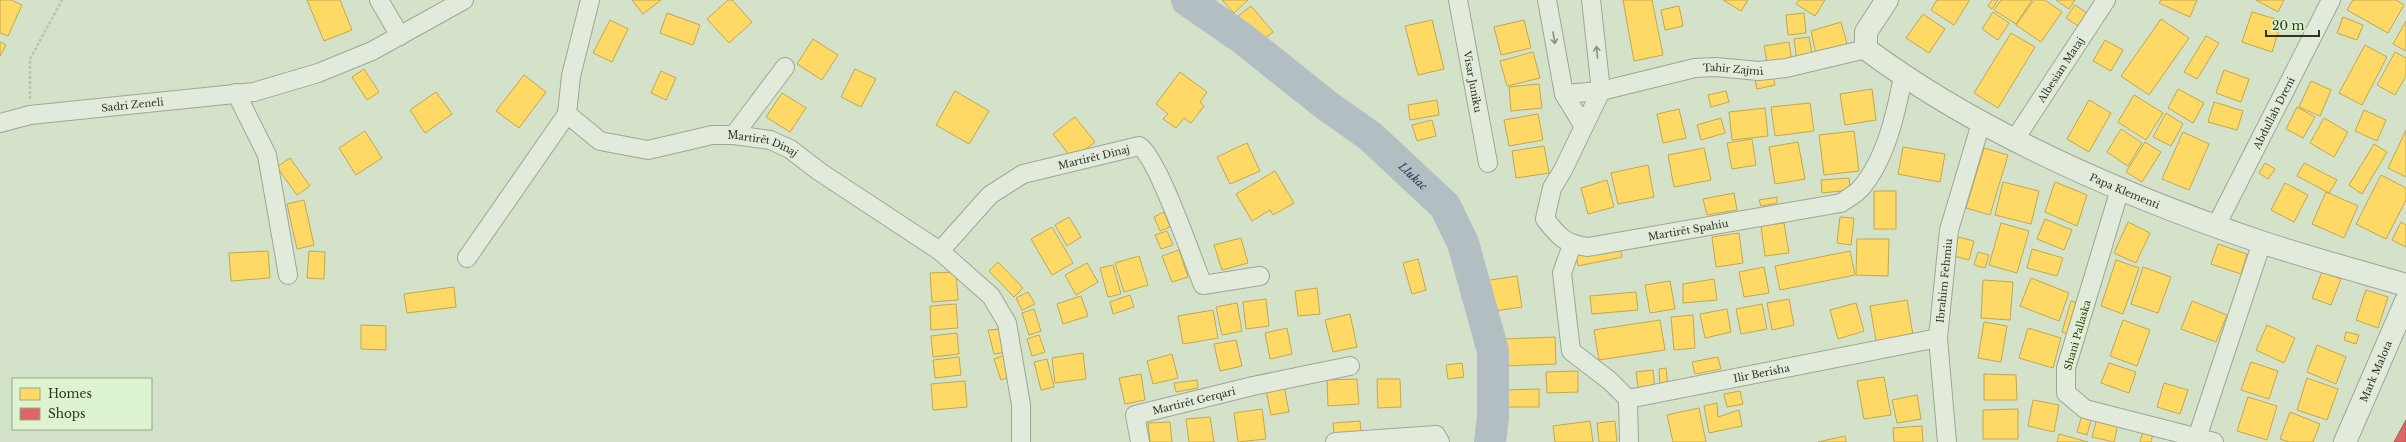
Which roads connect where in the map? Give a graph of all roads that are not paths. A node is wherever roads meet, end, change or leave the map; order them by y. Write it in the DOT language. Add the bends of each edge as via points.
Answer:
graph roads {
  1 [pos="379,0"];
  2 [pos="464,0"];
  3 [pos="590,0"];
  4 [pos="1458,0"];
  5 [pos="1548,0"];
  6 [pos="1591,0"];
  7 [pos="1887,0"];
  8 [pos="2106,0"];
  9 [pos="2330,0"];
  10 [pos="400,36"];
  11 [pos="1866,49"];
  12 [pos="784,67"];
  13 [pos="1903,77"];
  14 [pos="1600,91"];
  15 [pos="236,93"];
  16 [pos="1564,94"];
  17 [pos="567,114"];
  18 [pos="0,122"];
  19 [pos="1981,123"];
  20 [pos="1583,125"];
  21 [pos="734,135"];
  22 [pos="2015,139"];
  23 [pos="1488,163"];
  24 [pos="2120,189"];
  25 [pos="2216,226"];
  26 [pos="2262,242"];
  27 [pos="1572,245"];
  28 [pos="940,251"];
  29 [pos="467,258"];
  30 [pos="288,275"];
  31 [pos="1260,276"];
  32 [pos="2406,285"];
  33 [pos="2406,301"];
  34 [pos="1938,338"];
  35 [pos="1350,366"];
  36 [pos="1628,399"];
  37 [pos="2196,438"];
  38 [pos="1021,442"];
  39 [pos="1140,442"];
  40 [pos="1335,442"];
  41 [pos="1440,442"];
  42 [pos="1629,442"];
  43 [pos="1947,442"];
  44 [pos="2214,442"];
  45 [pos="2345,442"];
  1 -- 10 [label="street"];
  2 -- 10 [label="street, Sadri Zeneli"];
  3 -- 17 [label="street" via="571,76"];
  4 -- 23 [label="street, Visar Juniku"];
  5 -- 16 [label="street, one-way"];
  14 -- 6 [label="street, one-way"];
  7 -- 11 [label="street" via="1866,32"];
  8 -- 22 [label="street, Albesian Mataj"];
  9 -- 25 [label="street, Abdullah Dreni"];
  10 -- 15 [label="street, Sadri Zeneli" via="372,52 318,73 254,92"];
  11 -- 13 [label="street, Papa Klementi"];
  11 -- 14 [label="street, Tahir Zajmi" via="1786,68 1759,71 1695,68"];
  12 -- 21 [label="street"];
  13 -- 19 [label="street, Papa Klementi"];
  13 -- 27 [label="street, Martirët Spahiu" via="1895,120 1873,172 1860,189 1841,202 1588,247"];
  14 -- 16 [label="street, Tahir Zajmi"];
  14 -- 20 [label="street"];
  15 -- 18 [label="street, Sadri Zeneli" via="30,115"];
  15 -- 30 [label="street" via="267,155"];
  16 -- 20 [label="street"];
  17 -- 21 [label="street, Martirët Dinaj" via="600,141 648,150 712,135"];
  17 -- 29 [label="street"];
  19 -- 22 [label="street, Papa Klementi"];
  19 -- 34 [label="street, Ibrahim Fehmiu" via="1950,230"];
  20 -- 27 [label="street" via="1571,154 1552,188 1546,219 1558,235"];
  21 -- 28 [label="street, Martirët Dinaj" via="770,140 790,149 820,172"];
  22 -- 24 [label="street, Papa Klementi"];
  24 -- 25 [label="street, Papa Klementi"];
  24 -- 37 [label="street, Shani Pallaska" via="2066,368 2066,394 2085,409"];
  25 -- 26 [label="street, Papa Klementi"];
  26 -- 32 [label="street, Papa Klementi"];
  26 -- 37 [label="street"];
  27 -- 36 [label="street" via="1562,273 1571,351 1610,381"];
  28 -- 31 [label="street, Martirët Dinaj" via="990,195 1023,174 1139,146 1145,149 1163,185 1202,285"];
  28 -- 38 [label="street, Martirët Dinaj" via="991,296 1007,324 1022,405"];
  33 -- 45 [label="street, Mark Malota"];
  34 -- 36 [label="street, Ilir Berisha"];
  34 -- 43 [label="street, Ibrahim Fehmiu"];
  35 -- 39 [label="street, Martirët Gerqari" via="1279,380 1135,415"];
  36 -- 42 [label="street"];
  37 -- 44 [label="street, Shani Pallaska"];
  40 -- 41 [label="street" via="1436,435"];
}
